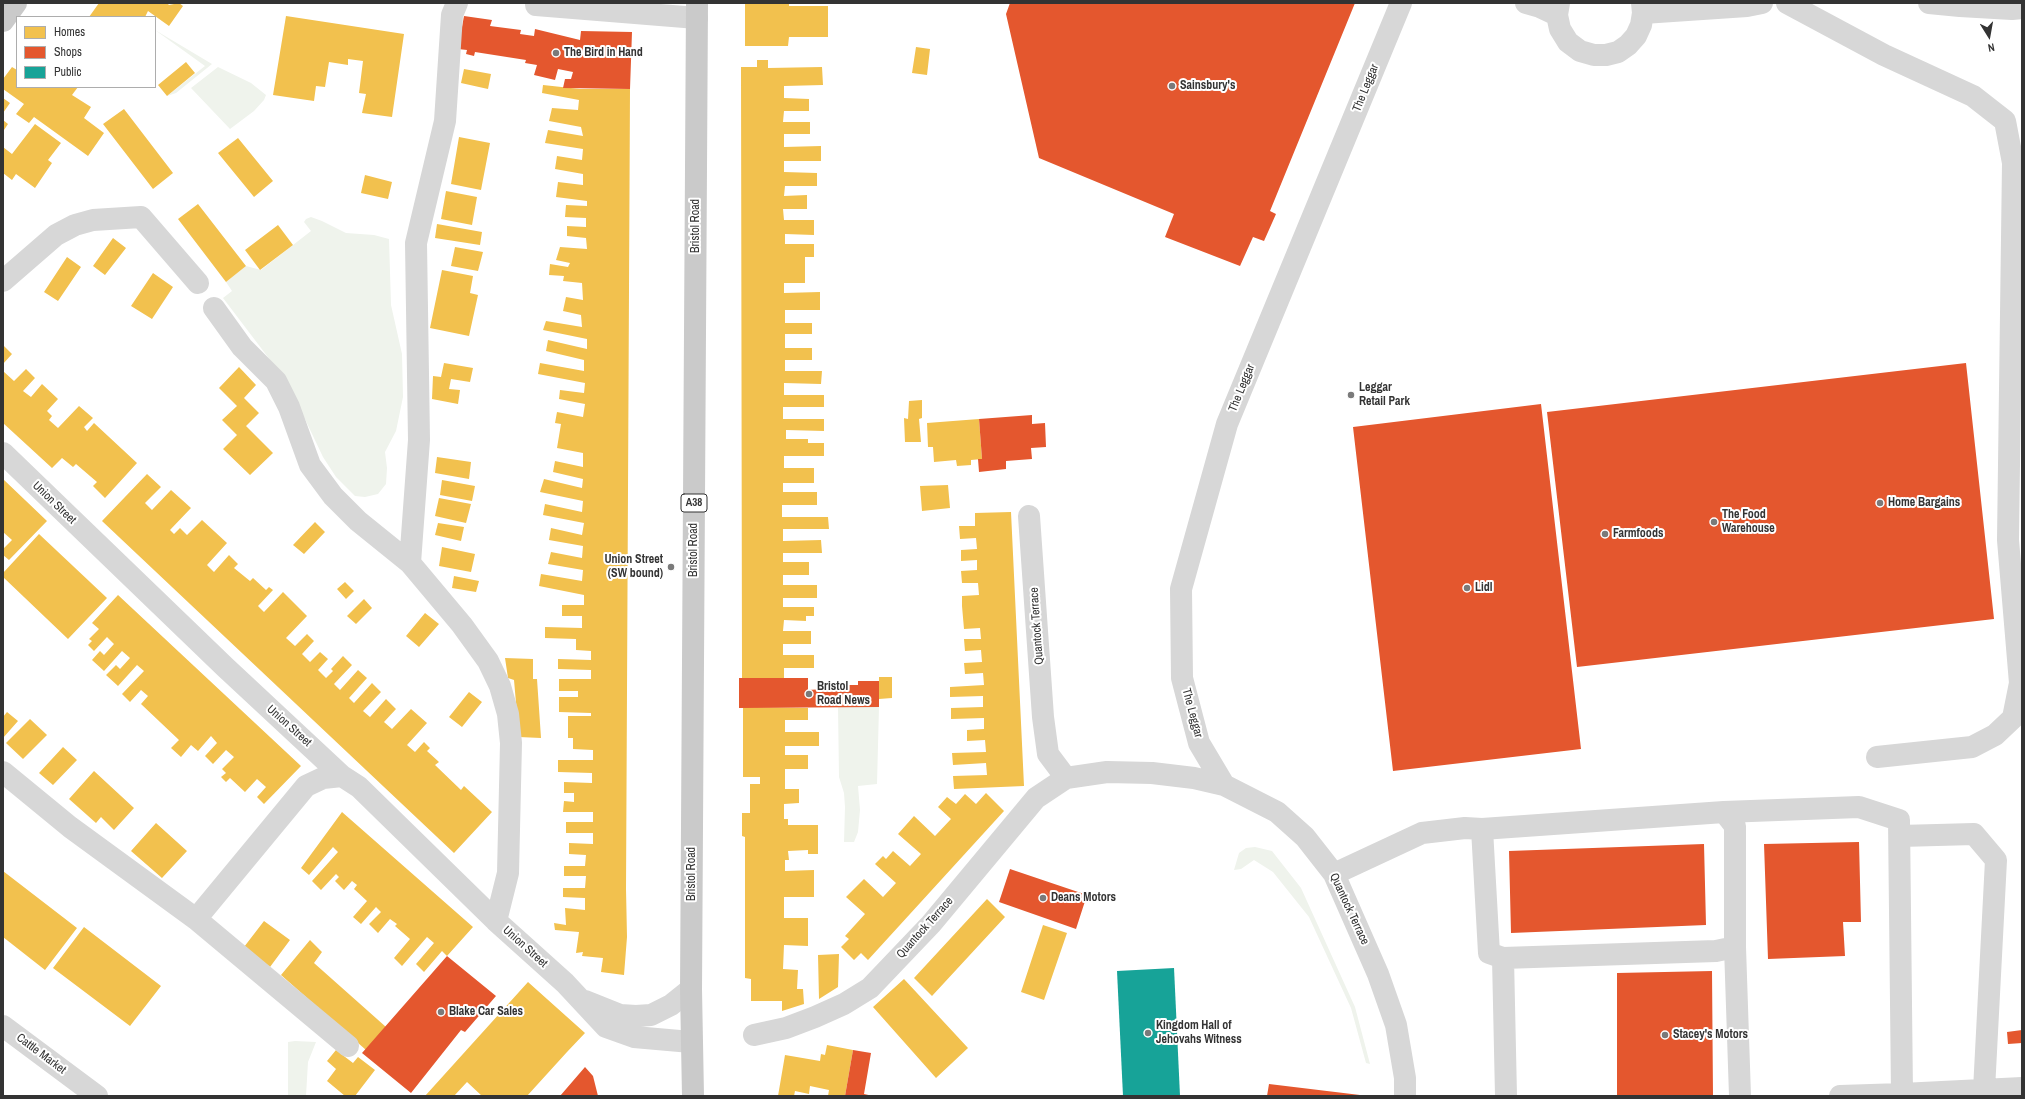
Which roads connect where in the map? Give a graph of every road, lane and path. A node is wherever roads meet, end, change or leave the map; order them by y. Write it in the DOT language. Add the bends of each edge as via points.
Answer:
graph roads {
  1 [pos="16,3"];
  2 [pos="457,3"];
  3 [pos="1401,3"];
  4 [pos="1526,3"];
  5 [pos="1762,3"];
  6 [pos="1787,3"];
  7 [pos="1929,3"];
  8 [pos="536,4"];
  9 [pos="1643,8"];
  10 [pos="2022,8"];
  11 [pos="1558,9"];
  12 [pos="697,10"];
  13 [pos="3,21"];
  14 [pos="3,281"];
  15 [pos="198,283"];
  16 [pos="214,308"];
  17 [pos="3,452"];
  18 [pos="1029,516"];
  19 [pos="410,563"];
  20 [pos="1877,757"];
  21 [pos="3,772"];
  22 [pos="342,776"];
  23 [pos="1066,778"];
  24 [pos="1224,785"];
  25 [pos="1724,812"];
  26 [pos="1482,829"];
  27 [pos="1900,836"];
  28 [pos="1334,874"];
  29 [pos="196,920"];
  30 [pos="496,921"];
  31 [pos="1735,947"];
  32 [pos="1503,958"];
  33 [pos="691,989"];
  34 [pos="577,997"];
  35 [pos="3,1026"];
  36 [pos="754,1034"];
  37 [pos="691,1042"];
  38 [pos="348,1046"];
  39 [pos="2022,1088"];
  40 [pos="1984,1090"];
  41 [pos="1902,1094"];
  42 [pos="97,1096"];
  43 [pos="693,1096"];
  44 [pos="1405,1096"];
  45 [pos="1506,1096"];
  46 [pos="1740,1096"];
  47 [pos="1840,1096"];
  1 -- 13 [label="main road"];
  2 -- 19 [label="street" via="452,15 445,121 416,243 419,440"];
  3 -- 24 [label="street, The Leggar" via="1227,424 1181,589 1182,678 1200,743"];
  4 -- 11 [label="street"];
  5 -- 9 [label="street" via="1747,6"];
  6 -- 20 [label="street" via="1884,55 1973,96 2005,121 2013,163 2008,540 2020,683 2013,718 1995,735 1972,747"];
  7 -- 10 [label="street"];
  8 -- 12 [label="street"];
  9 -- 11 [label="street" via="1641,25 1636,36 1623,48 1606,55 1580,51 1568,42 1560,29"];
  12 -- 33 [label="main road, Bristol Road / A38"];
  14 -- 15 [label="street" via="56,235 75,224 93,220 141,217"];
  16 -- 19 [label="street" via="242,347 276,381 289,407 310,466 333,496 358,521"];
  17 -- 22 [label="street, Union Street" via="219,662"];
  18 -- 23 [label="street, Quantock Terrace" via="1043,717 1048,754"];
  19 -- 30 [label="street" via="462,625 488,661 500,686 508,714 511,743 508,873"];
  21 -- 29 [label="street" via="70,827"];
  22 -- 29 [label="street" via="323,778 306,786"];
  22 -- 30 [label="street, Union Street" via="359,787"];
  23 -- 24 [label="street, Quantock Terrace" via="1107,772 1152,773"];
  23 -- 36 [label="street, Quantock Terrace" via="1036,798 931,924 870,988 816,1017 786,1028"];
  24 -- 28 [label="street, Quantock Terrace" via="1277,812 1305,837"];
  25 -- 26 [label="street"];
  25 -- 27 [label="street" via="1859,807 1899,820"];
  25 -- 31 [label="street" via="1735,826"];
  26 -- 28 [label="street" via="1465,828 1422,833"];
  26 -- 32 [label="street" via="1489,953"];
  27 -- 40 [label="street" via="1974,834 1996,860"];
  27 -- 41 [label="street"];
  28 -- 44 [label="street, Quantock Terrace" via="1378,974 1396,1025 1406,1078"];
  29 -- 38 [label="street"];
  30 -- 34 [label="street, Union Street"];
  31 -- 32 [label="street" via="1716,951"];
  31 -- 46 [label="street"];
  32 -- 45 [label="street"];
  33 -- 34 [label="street, Union Street" via="651,1015 620,1015"];
  33 -- 37 [label="main road, Bristol Road / A38"];
  34 -- 37 [label="street, Union Street" via="606,1027 634,1037"];
  35 -- 42 [label="street, Cattle Market"];
  37 -- 43 [label="main road, Bristol Road / A38"];
  39 -- 40 [label="street"];
  40 -- 41 [label="street"];
  41 -- 47 [label="street"];
}
